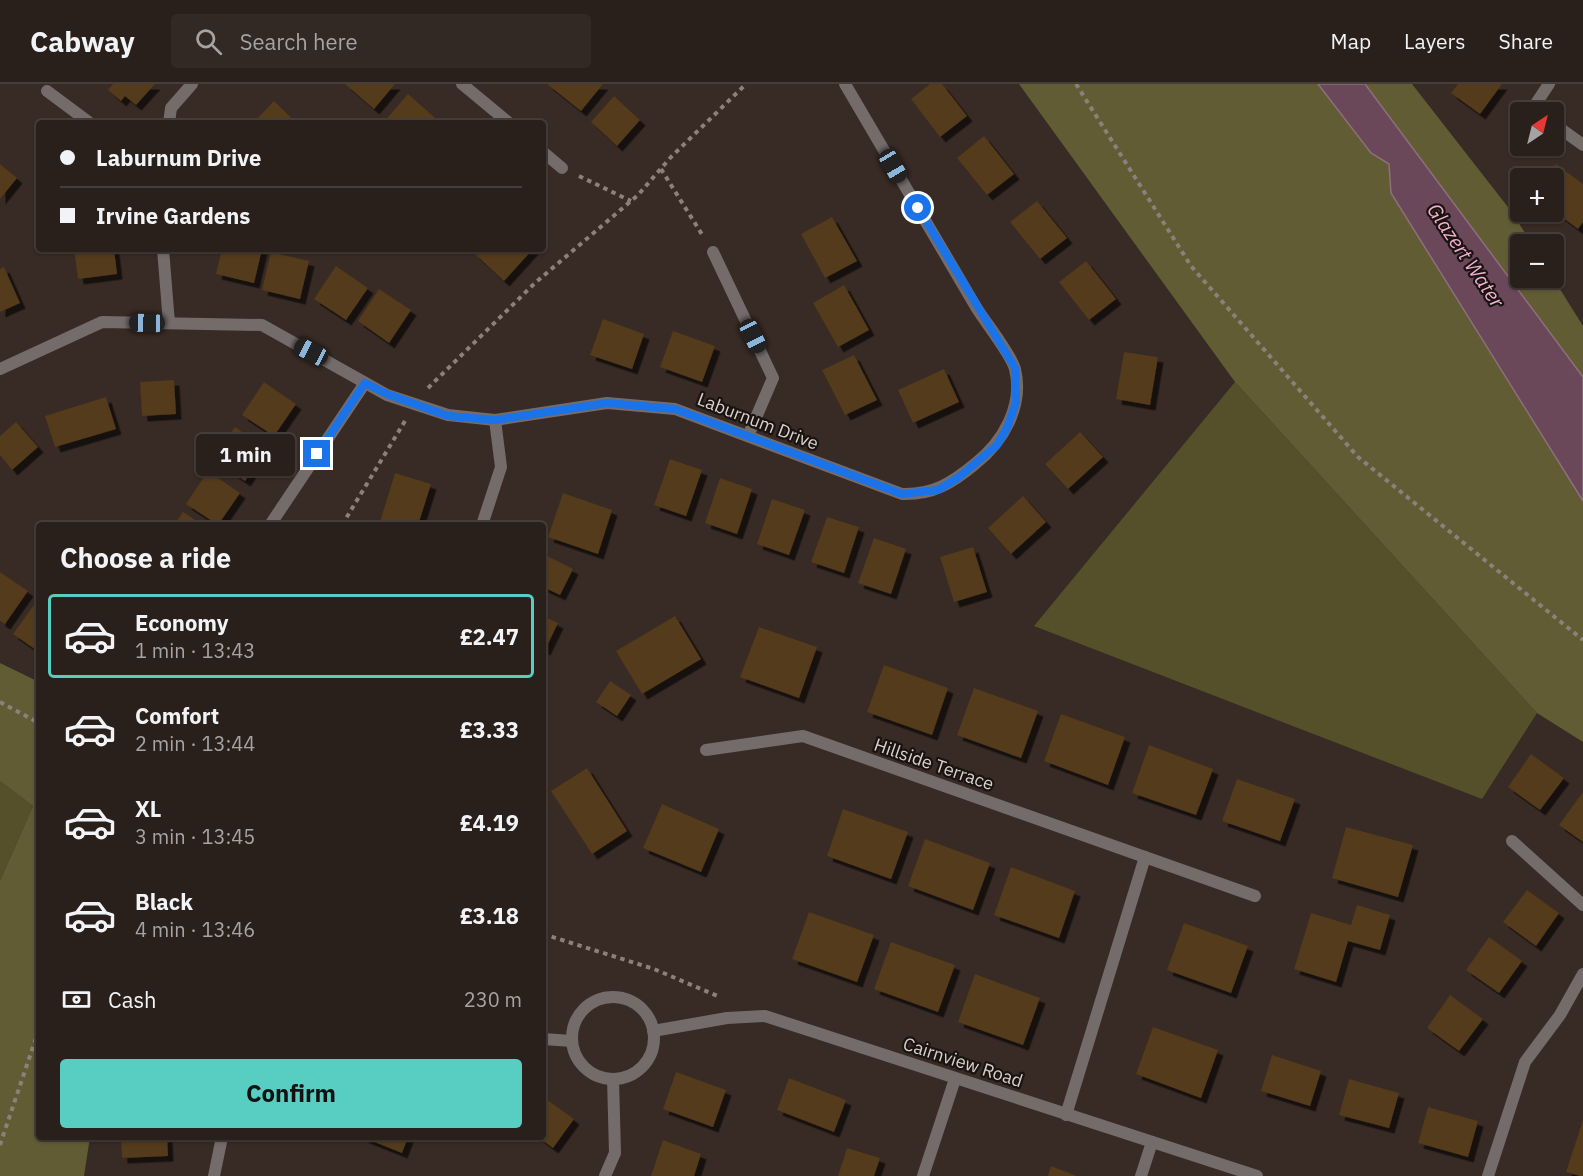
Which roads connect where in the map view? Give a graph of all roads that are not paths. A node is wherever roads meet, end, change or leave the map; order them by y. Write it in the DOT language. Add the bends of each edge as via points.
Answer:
graph roads {
  1 [pos="192,84"];
  2 [pos="462,84"];
  3 [pos="845,84"];
  4 [pos="1549,84"];
  5 [pos="46,91"];
  6 [pos="1537,102"];
  7 [pos="86,120"];
  8 [pos="169,120"];
  9 [pos="505,120"];
  10 [pos="1564,131"];
  11 [pos="1583,145"];
  12 [pos="546,155"];
  13 [pos="562,168"];
  14 [pos="163,252"];
  15 [pos="713,252"];
  16 [pos="169,323"];
  17 [pos="0,369"];
  18 [pos="365,383"];
  19 [pos="495,420"];
  20 [pos="748,436"];
  21 [pos="272,522"];
  22 [pos="483,522"];
  23 [pos="706,750"];
  24 [pos="1512,841"];
  25 [pos="1145,857"];
  26 [pos="1256,896"];
  27 [pos="1583,905"];
  28 [pos="1583,974"];
  29 [pos="653,1031"];
  30 [pos="546,1039"];
  31 [pos="572,1041"];
  32 [pos="613,1079"];
  33 [pos="955,1079"];
  34 [pos="1066,1115"];
  35 [pos="221,1140"];
  36 [pos="1152,1142"];
  37 [pos="214,1176"];
  38 [pos="605,1176"];
  39 [pos="923,1176"];
  40 [pos="1140,1176"];
  41 [pos="1257,1176"];
  42 [pos="1488,1176"];
  1 -- 8 [label="street" via="171,108"];
  2 -- 9 [label="street"];
  3 -- 20 [label="street, Laburnum Drive" via="1015,368 1016,402 997,445 938,490 917,494 902,494"];
  4 -- 6 [label="street"];
  5 -- 7 [label="street"];
  10 -- 11 [label="street"];
  12 -- 13 [label="street"];
  14 -- 16 [label="street"];
  15 -- 20 [label="street" via="773,378"];
  16 -- 17 [label="street, Laburnum Drive" via="102,322"];
  16 -- 18 [label="street, Laburnum Drive" via="262,325"];
  18 -- 19 [label="street, Laburnum Drive" via="448,416"];
  18 -- 21 [label="street"];
  19 -- 20 [label="street, Laburnum Drive" via="607,403 675,409"];
  19 -- 22 [label="street" via="501,467"];
  23 -- 25 [label="street, Hillside Terrace" via="802,736"];
  24 -- 27 [label="street"];
  25 -- 26 [label="street, Hillside Terrace"];
  25 -- 34 [label="street"];
  28 -- 42 [label="street" via="1560,1015 1525,1062"];
  29 -- 31 [label="street" via="640,1007 615,997 601,999 579,1015"];
  29 -- 32 [label="street" via="653,1045 644,1064 627,1076"];
  29 -- 33 [label="street, Cairnview Road" via="727,1018 765,1016"];
  30 -- 31 [label="street"];
  31 -- 32 [label="street" via="575,1053 590,1072"];
  32 -- 38 [label="street" via="615,1153"];
  33 -- 34 [label="street, Cairnview Road"];
  33 -- 39 [label="street"];
  34 -- 36 [label="street, Cairnview Road"];
  35 -- 37 [label="street"];
  36 -- 40 [label="street"];
  36 -- 41 [label="street, Cairnview Road"];
}
